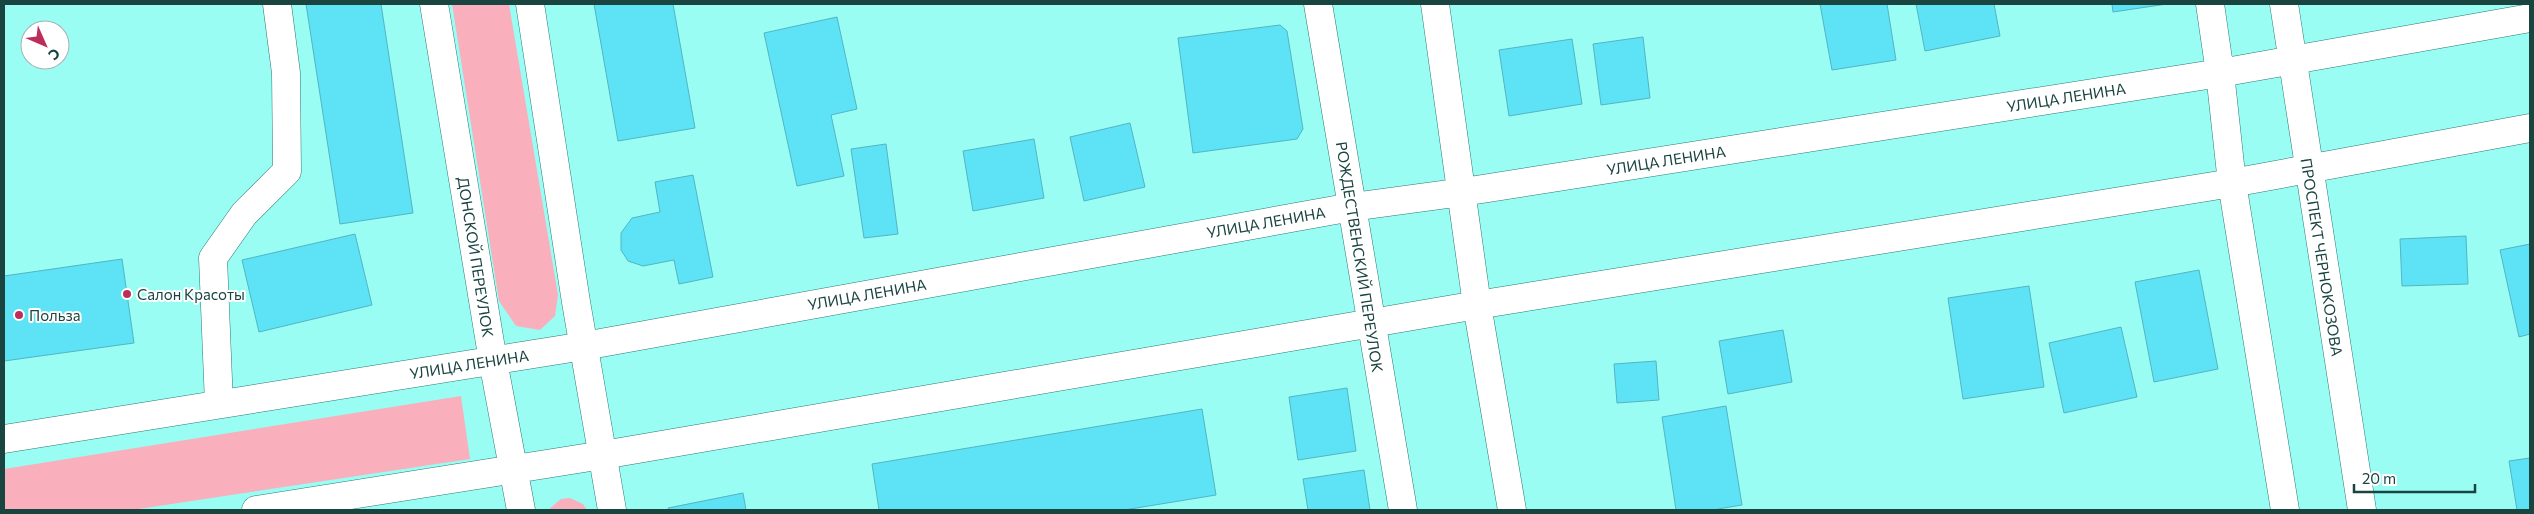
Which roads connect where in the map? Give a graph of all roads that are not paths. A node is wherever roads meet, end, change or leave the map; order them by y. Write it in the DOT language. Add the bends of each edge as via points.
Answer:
graph roads {
  1 [pos="277,4"];
  2 [pos="434,4"];
  3 [pos="530,4"];
  4 [pos="1318,4"];
  5 [pos="1435,4"];
  6 [pos="2210,4"];
  7 [pos="2284,4"];
  8 [pos="2530,18"];
  9 [pos="2292,59"];
  10 [pos="2220,73"];
  11 [pos="2530,128"];
  12 [pos="2308,170"];
  13 [pos="2232,183"];
  14 [pos="1463,192"];
  15 [pos="1352,207"];
  16 [pos="1478,305"];
  17 [pos="1370,323"];
  18 [pos="584,346"];
  19 [pos="492,361"];
  20 [pos="220,404"];
  21 [pos="4,439"];
  22 [pos="603,455"];
  23 [pos="514,469"];
  24 [pos="256,510"];
  25 [pos="521,510"];
  26 [pos="612,510"];
  27 [pos="1403,510"];
  28 [pos="1512,510"];
  29 [pos="2285,510"];
  30 [pos="2362,510"];
  1 -- 20 [label="street" via="286,73 287,171 244,214 212,258"];
  2 -- 19 [label="street, ДОНСКОЙ ПЕРЕУЛОК"];
  3 -- 18 [label="street"];
  4 -- 15 [label="street, РОЖДЕСТВЕНСКИЙ ПЕРЕУЛОК"];
  5 -- 14 [label="street"];
  6 -- 10 [label="street"];
  7 -- 9 [label="street, ПРОСПЕКТ ЧЕРНОКОЗОВА"];
  8 -- 9 [label="street, УЛИЦА ЛЕНИНА"];
  9 -- 10 [label="street, УЛИЦА ЛЕНИНА"];
  9 -- 12 [label="street, ПРОСПЕКТ ЧЕРНОКОЗОВА"];
  10 -- 13 [label="street"];
  10 -- 14 [label="street, УЛИЦА ЛЕНИНА"];
  11 -- 12 [label="street"];
  12 -- 13 [label="street"];
  12 -- 30 [label="street, ПРОСПЕКТ ЧЕРНОКОЗОВА"];
  13 -- 16 [label="street"];
  13 -- 29 [label="street"];
  14 -- 15 [label="street, УЛИЦА ЛЕНИНА"];
  14 -- 16 [label="street"];
  15 -- 17 [label="street, РОЖДЕСТВЕНСКИЙ ПЕРЕУЛОК"];
  15 -- 18 [label="street, УЛИЦА ЛЕНИНА"];
  16 -- 17 [label="street"];
  16 -- 28 [label="street"];
  17 -- 22 [label="street"];
  17 -- 27 [label="street, РОЖДЕСТВЕНСКИЙ ПЕРЕУЛОК"];
  18 -- 19 [label="street, УЛИЦА ЛЕНИНА"];
  18 -- 22 [label="street"];
  19 -- 20 [label="street, УЛИЦА ЛЕНИНА"];
  19 -- 23 [label="street, ДОНСКОЙ ПЕРЕУЛОК"];
  20 -- 21 [label="street, УЛИЦА ЛЕНИНА"];
  22 -- 23 [label="street"];
  22 -- 26 [label="street"];
  23 -- 24 [label="street"];
  23 -- 25 [label="street, ДОНСКОЙ ПЕРЕУЛОК"];
}
